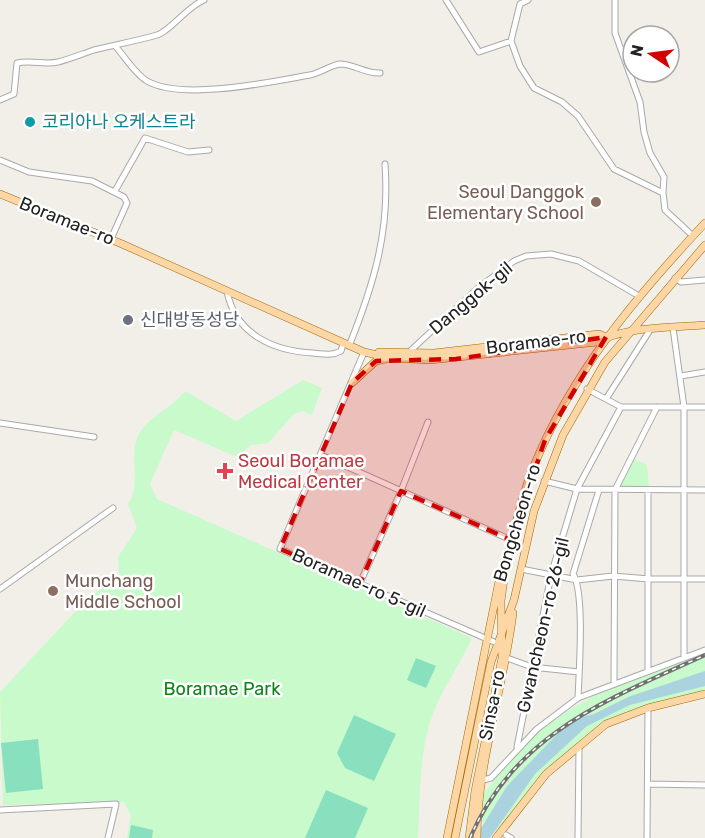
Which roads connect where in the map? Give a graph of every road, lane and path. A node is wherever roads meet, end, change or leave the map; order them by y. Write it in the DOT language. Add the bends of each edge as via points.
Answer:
graph roads {
  1 [pos="204,0"];
  2 [pos="446,0"];
  3 [pos="528,0"];
  4 [pos="615,0"];
  5 [pos="511,41"];
  6 [pos="116,47"];
  7 [pos="380,73"];
  8 [pos="0,100"];
  9 [pos="209,150"];
  10 [pos="0,160"];
  11 [pos="385,164"];
  12 [pos="116,191"];
  13 [pos="663,193"];
  14 [pos="0,194"];
  15 [pos="705,223"];
  16 [pos="693,236"];
  17 [pos="111,239"];
  18 [pos="687,243"];
  19 [pos="705,245"];
  20 [pos="698,253"];
  21 [pos="675,278"];
  22 [pos="705,280"];
  23 [pos="227,291"];
  24 [pos="639,296"];
  25 [pos="705,325"];
  26 [pos="673,328"];
  27 [pos="650,330"];
  28 [pos="627,333"];
  29 [pos="606,337"];
  30 [pos="346,345"];
  31 [pos="364,352"];
  32 [pos="408,353"];
  33 [pos="391,358"];
  34 [pos="705,372"];
  35 [pos="681,376"];
  36 [pos="352,383"];
  37 [pos="587,389"];
  38 [pos="606,399"];
  39 [pos="621,407"];
  40 [pos="657,407"];
  41 [pos="684,407"];
  42 [pos="705,407"];
  43 [pos="428,422"];
  44 [pos="0,423"];
  45 [pos="94,437"];
  46 [pos="321,455"];
  47 [pos="544,481"];
  48 [pos="577,489"];
  49 [pos="599,490"];
  50 [pos="615,490"];
  51 [pos="683,490"];
  52 [pos="705,490"];
  53 [pos="401,491"];
  54 [pos="648,491"];
  55 [pos="113,508"];
  56 [pos="519,509"];
  57 [pos="534,511"];
  58 [pos="511,540"];
  59 [pos="521,569"];
  60 [pos="505,571"];
  61 [pos="551,575"];
  62 [pos="613,576"];
  63 [pos="649,579"];
  64 [pos="683,579"];
  65 [pos="705,579"];
  66 [pos="577,580"];
  67 [pos="360,584"];
  68 [pos="0,589"];
  69 [pos="514,600"];
  70 [pos="486,639"];
  71 [pos="500,642"];
  72 [pos="705,650"];
  73 [pos="684,657"];
  74 [pos="507,658"];
  75 [pos="532,667"];
  76 [pos="648,669"];
  77 [pos="579,672"];
  78 [pos="614,682"];
  79 [pos="705,694"];
  80 [pos="578,698"];
  81 [pos="648,708"];
  82 [pos="579,744"];
  83 [pos="518,747"];
  84 [pos="483,780"];
  85 [pos="648,784"];
  86 [pos="705,785"];
  87 [pos="478,791"];
  88 [pos="0,810"];
  89 [pos="510,822"];
  90 [pos="578,836"];
  91 [pos="477,837"];
  92 [pos="507,837"];
  93 [pos="108,838"];
  94 [pos="447,838"];
  95 [pos="455,838"];
  96 [pos="496,838"];
  97 [pos="647,838"];
  1 -- 6 [label="street" via="160,34"];
  2 -- 5 [label="street" via="479,52"];
  3 -- 5 [label="street" via="520,4"];
  4 -- 13 [label="street" via="615,33 640,102 650,153 664,177"];
  5 -- 13 [label="street" via="520,66 534,87 578,116 614,169"];
  6 -- 7 [label="street" via="145,80 168,89 263,84 315,74 338,64 368,74"];
  6 -- 8 [label="street" via="58,62 17,63 14,94"];
  9 -- 12 [label="street" via="188,152 145,138"];
  10 -- 12 [label="street" via="29,172 85,179"];
  11 -- 30 [label="street" via="381,251 371,292"];
  12 -- 17 [label="street" via="127,204"];
  13 -- 16 [label="street" via="665,210"];
  14 -- 17 [label="main road, Boramae-ro"];
  15 -- 16 [label="main road, Bongcheon-ro"];
  16 -- 18 [label="main road, Bongcheon-ro"];
  17 -- 23 [label="main road, Boramae-ro"];
  18 -- 20 [label="main road" via="699,241"];
  18 -- 24 [label="main road, Bongcheon-ro"];
  19 -- 20 [label="main road, Bongcheon-ro"];
  20 -- 21 [label="main road, Bongcheon-ro"];
  21 -- 22 [label="street" via="681,282"];
  21 -- 28 [label="main road, Bongcheon-ro"];
  23 -- 30 [label="main road, Boramae-ro"];
  23 -- 30 [label="street" via="233,314 266,344 330,354"];
  24 -- 29 [label="main road, Bongcheon-ro"];
  24 -- 32 [label="street, Danggok-gil" via="579,261 551,254 526,256 478,288"];
  25 -- 26 [label="main road"];
  26 -- 27 [label="main road"];
  26 -- 35 [label="street"];
  27 -- 28 [label="main road"];
  27 -- 38 [label="street"];
  28 -- 29 [label="main road"];
  28 -- 37 [label="main road, Bongcheon-ro"];
  29 -- 32 [label="main road, Boramae-ro" via="598,334"];
  29 -- 33 [label="main road, Boramae-ro" via="597,342 456,358"];
  29 -- 56 [label="main road, Bongcheon-ro" via="582,370 550,431"];
  30 -- 31 [label="main road, Boramae-ro"];
  31 -- 32 [label="main road, Boramae-ro"];
  31 -- 33 [label="main road, Boramae-ro"];
  31 -- 36 [label="street, Boramae-ro 5-gil"];
  33 -- 36 [label="main road" via="376,361"];
  34 -- 35 [label="street"];
  35 -- 41 [label="street"];
  36 -- 46 [label="street, Boramae-ro 5-gil"];
  37 -- 38 [label="street"];
  37 -- 47 [label="main road, Bongcheon-ro"];
  38 -- 39 [label="street"];
  39 -- 40 [label="street"];
  39 -- 48 [label="street, Gwancheon-ro 26-gil"];
  40 -- 41 [label="street"];
  40 -- 50 [label="street"];
  41 -- 42 [label="street"];
  41 -- 51 [label="street"];
  43 -- 53 [label="street"];
  44 -- 45 [label="street"];
  46 -- 53 [label="street"];
  46 -- 67 [label="street, Boramae-ro 5-gil" via="280,549"];
  47 -- 48 [label="street"];
  47 -- 57 [label="main road, Bongcheon-ro"];
  48 -- 49 [label="street"];
  48 -- 61 [label="street, Gwancheon-ro 26-gil"];
  49 -- 50 [label="street"];
  49 -- 66 [label="street" via="573,574"];
  50 -- 54 [label="street"];
  50 -- 62 [label="street"];
  51 -- 52 [label="street"];
  51 -- 54 [label="street"];
  51 -- 64 [label="street"];
  53 -- 58 [label="street"];
  53 -- 67 [label="street"];
  54 -- 63 [label="street"];
  55 -- 68 [label="street"];
  56 -- 57 [label="main road" via="530,498"];
  56 -- 58 [label="main road, Bongcheon-ro"];
  57 -- 59 [label="main road, Bongcheon-ro"];
  58 -- 60 [label="main road, Bongcheon-ro"];
  59 -- 61 [label="street"];
  59 -- 69 [label="main road, Bongcheon-ro"];
  60 -- 70 [label="main road, Bongcheon-ro" via="499,581"];
  60 -- 71 [label="main road, Sinsa-ro"];
  61 -- 66 [label="street"];
  61 -- 75 [label="street, Gwancheon-ro 26-gil"];
  62 -- 63 [label="street"];
  62 -- 66 [label="street"];
  62 -- 78 [label="street"];
  63 -- 64 [label="street"];
  63 -- 76 [label="street"];
  64 -- 65 [label="street"];
  64 -- 73 [label="street"];
  66 -- 77 [label="street"];
  67 -- 70 [label="street, Boramae-ro 5-gil"];
  69 -- 71 [label="main road, Bongcheon-ro"];
  69 -- 74 [label="main road, Sinsa-ro"];
  70 -- 71 [label="street, Boramae-ro 5-gil"];
  70 -- 94 [label="main road, Bongcheon-ro"];
  71 -- 87 [label="main road, Sinsa-ro" via="502,658"];
  71 -- 95 [label="main road, Bongcheon-ro" via="491,662"];
  72 -- 73 [label="street"];
  73 -- 76 [label="street"];
  74 -- 75 [label="street"];
  74 -- 84 [label="main road, Sinsa-ro"];
  75 -- 77 [label="street"];
  75 -- 83 [label="street, Gwancheon-ro 26-gil"];
  76 -- 78 [label="street"];
  77 -- 80 [label="street"];
  78 -- 80 [label="street"];
  79 -- 81 [label="main road"];
  80 -- 83 [label="street" via="546,720"];
  81 -- 82 [label="main road" via="619,718"];
  81 -- 85 [label="street"];
  82 -- 89 [label="main road" via="528,793"];
  82 -- 90 [label="street"];
  83 -- 84 [label="street" via="491,778"];
  84 -- 87 [label="main road, Sinsa-ro"];
  85 -- 86 [label="street"];
  85 -- 97 [label="street"];
  87 -- 91 [label="main road, Sinsa-ro"];
  88 -- 93 [label="street" via="116,804"];
  89 -- 92 [label="main road"];
  89 -- 96 [label="main road"];
}
